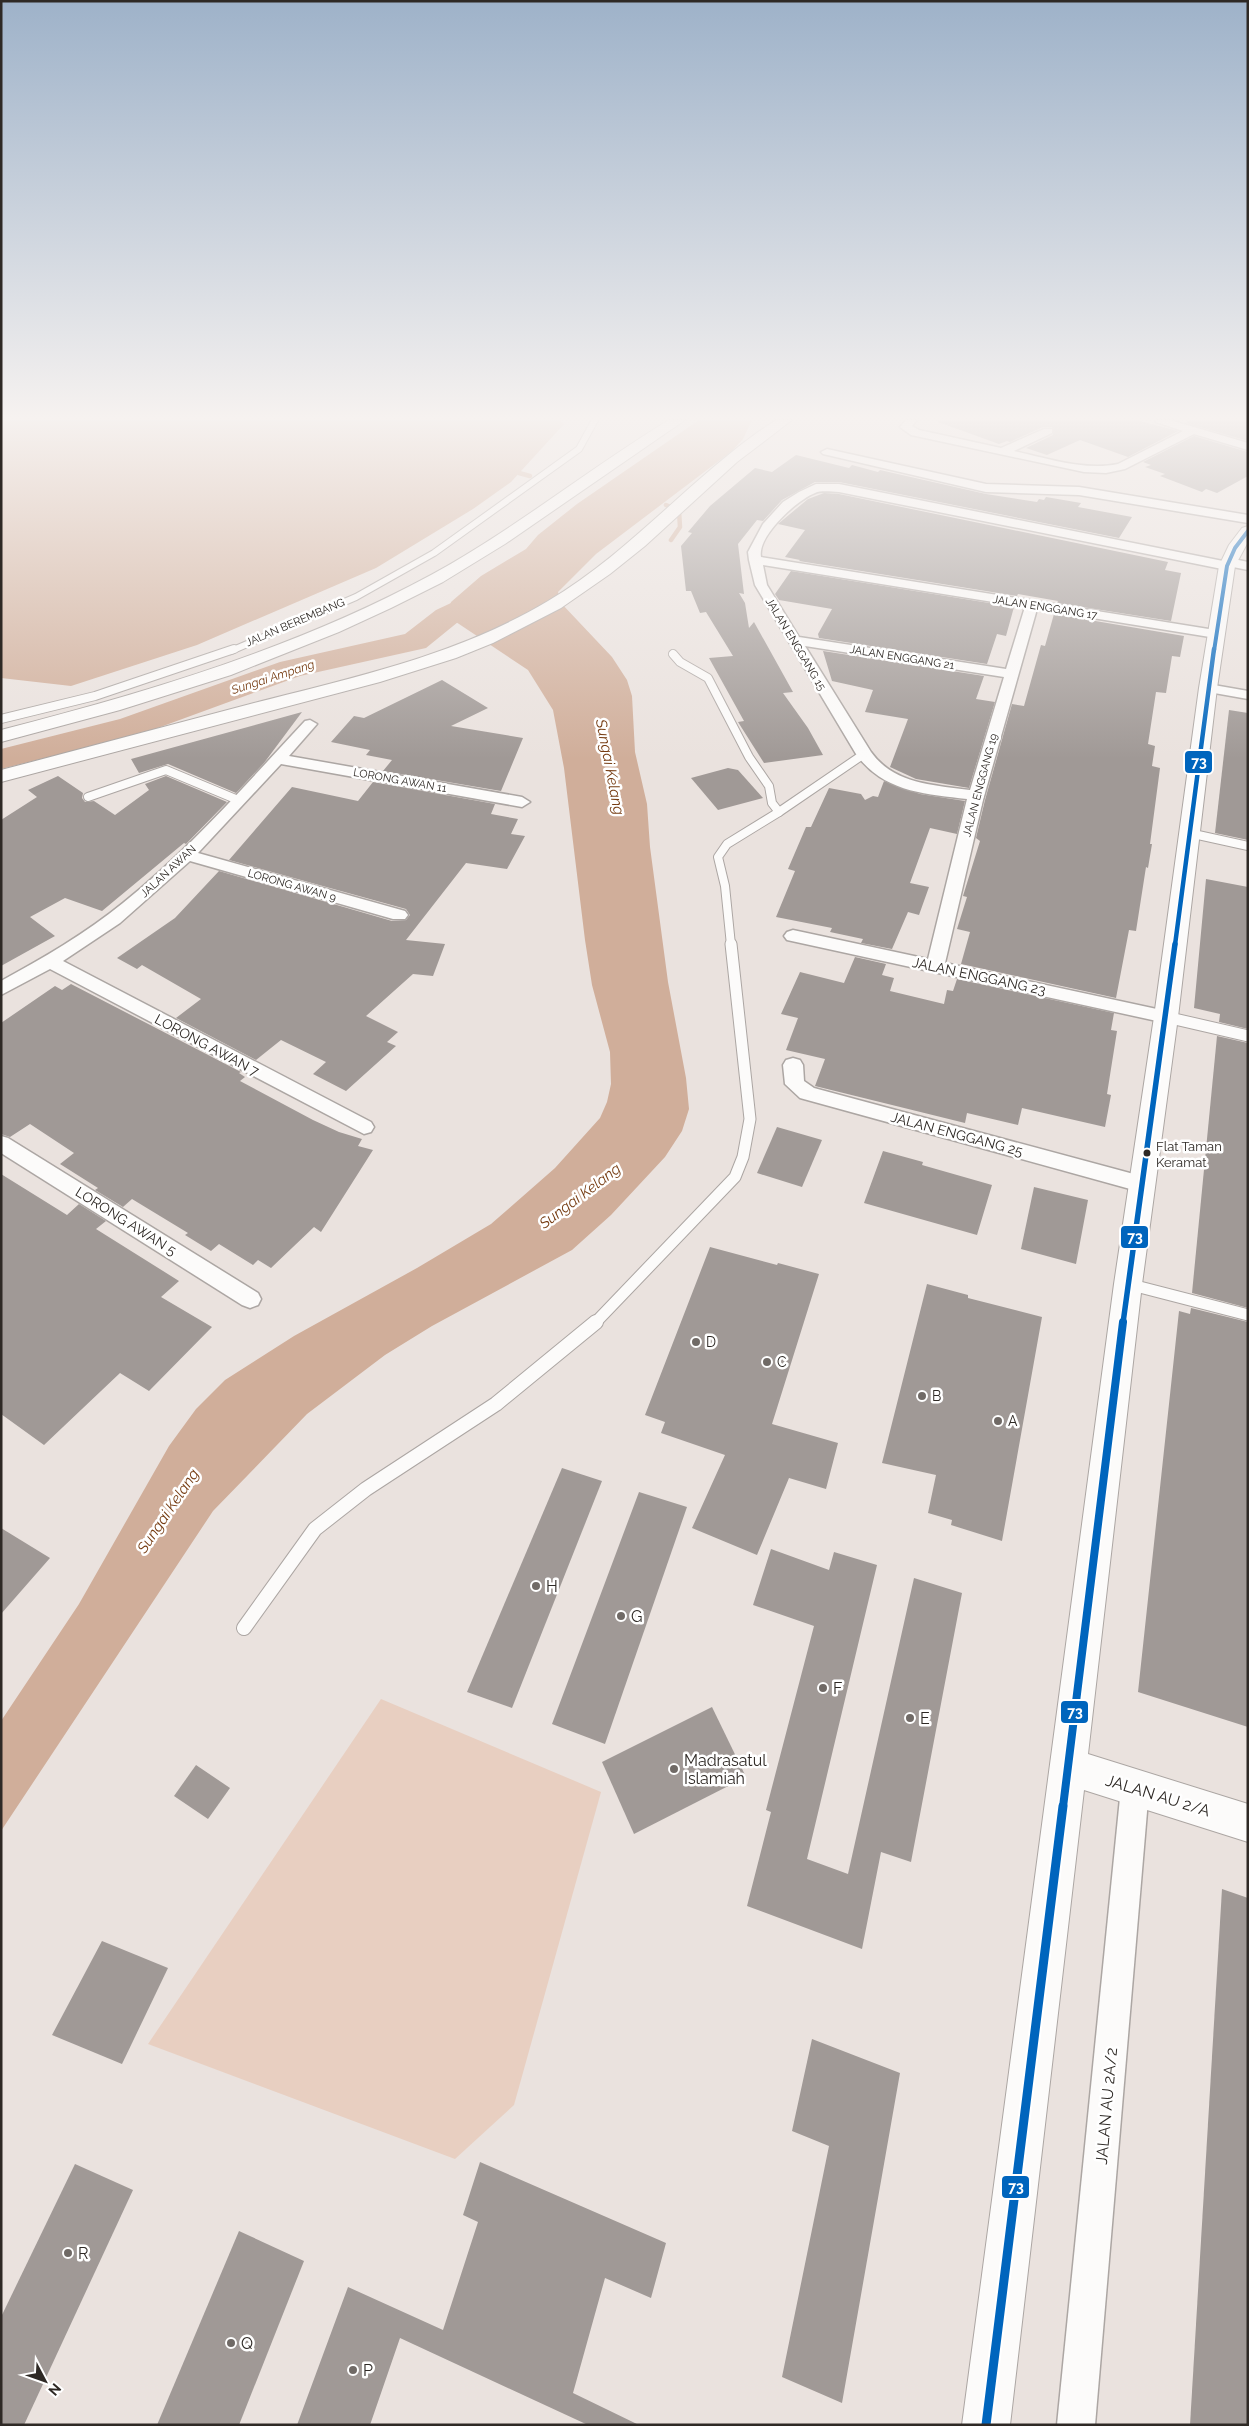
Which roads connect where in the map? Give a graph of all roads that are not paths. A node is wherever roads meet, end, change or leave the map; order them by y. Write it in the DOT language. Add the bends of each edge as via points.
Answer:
graph roads {
  1 [pos="462,533"];
  2 [pos="511,533"];
  3 [pos="651,533"];
  4 [pos="764,533"];
  5 [pos="1072,533"];
  6 [pos="1244,533"];
  7 [pos="755,560"];
  8 [pos="1235,565"];
  9 [pos="1032,605"];
  10 [pos="1216,634"];
  11 [pos="792,640"];
  12 [pos="673,654"];
  13 [pos="1010,674"];
  14 [pos="1208,688"];
  15 [pos="1248,695"];
  16 [pos="1,719"];
  17 [pos="310,724"];
  18 [pos="1,736"];
  19 [pos="864,754"];
  20 [pos="278,758"];
  21 [pos="1,776"];
  22 [pos="976,796"];
  23 [pos="88,797"];
  24 [pos="238,800"];
  25 [pos="522,802"];
  26 [pos="780,812"];
  27 [pos="1189,833"];
  28 [pos="1248,846"];
  29 [pos="186,855"];
  30 [pos="399,915"];
  31 [pos="792,936"];
  32 [pos="50,962"];
  33 [pos="935,967"];
  34 [pos="1,989"];
  35 [pos="1166,1017"];
  36 [pos="1248,1036"];
  37 [pos="793,1065"];
  38 [pos="364,1127"];
  39 [pos="1,1142"];
  40 [pos="1141,1184"];
  41 [pos="1128,1284"];
  42 [pos="250,1299"];
  43 [pos="1248,1315"];
  44 [pos="244,1628"];
  45 [pos="1069,1766"];
  46 [pos="1136,1788"];
  47 [pos="1248,1823"];
  48 [pos="986,2425"];
  49 [pos="1076,2425"];
  1 -- 16 [label="lane, JALAN BEREMBANG" via="391,579 333,608 193,663 108,692"];
  2 -- 18 [label="main road" via="372,612 285,648 196,681 89,714"];
  3 -- 21 [label="main road" via="553,605 447,654 336,688"];
  4 -- 7 [label="street, JALAN ENGGANG 15" via="754,552"];
  5 -- 8 [label="street, JALAN ENGGANG 15"];
  6 -- 8 [label="main road" via="1235,548"];
  7 -- 9 [label="street, JALAN ENGGANG 17"];
  7 -- 11 [label="street, JALAN ENGGANG 15" via="760,585"];
  8 -- 10 [label="main road"];
  9 -- 10 [label="street, JALAN ENGGANG 17"];
  9 -- 13 [label="street, JALAN ENGGANG 19"];
  10 -- 14 [label="main road"];
  11 -- 13 [label="street, JALAN ENGGANG 21"];
  11 -- 19 [label="street, JALAN ENGGANG 15"];
  12 -- 26 [label="lane" via="678,663 708,678 749,757 769,786 772,803"];
  13 -- 22 [label="street, JALAN ENGGANG 19"];
  14 -- 15 [label="street"];
  14 -- 27 [label="main road"];
  17 -- 20 [label="street, JALAN AWAN"];
  19 -- 22 [label="street, JALAN ENGGANG 15" via="877,770 893,780"];
  19 -- 26 [label="lane"];
  20 -- 24 [label="street, JALAN AWAN"];
  20 -- 25 [label="street, LORONG AWAN 11"];
  22 -- 33 [label="street, JALAN ENGGANG 19"];
  23 -- 24 [label="lane" via="166,770"];
  24 -- 29 [label="street, JALAN AWAN"];
  26 -- 44 [label="lane" via="727,844 718,857 725,886 750,1119 735,1177 589,1328 496,1404 366,1489 315,1529"];
  27 -- 28 [label="lane"];
  27 -- 35 [label="main road"];
  29 -- 30 [label="street, LORONG AWAN 9"];
  29 -- 32 [label="street, JALAN AWAN" via="129,908"];
  31 -- 33 [label="street, JALAN ENGGANG 23"];
  32 -- 34 [label="street, JALAN AWAN"];
  32 -- 38 [label="street, LORONG AWAN 7"];
  33 -- 35 [label="street, JALAN ENGGANG 23"];
  35 -- 36 [label="lane"];
  35 -- 40 [label="main road"];
  37 -- 40 [label="street, JALAN ENGGANG 25" via="795,1084 808,1093"];
  39 -- 42 [label="street, LORONG AWAN 5"];
  40 -- 41 [label="main road"];
  41 -- 43 [label="lane"];
  41 -- 45 [label="main road"];
  45 -- 46 [label="main road, JALAN AU 2/A"];
  45 -- 48 [label="main road"];
  46 -- 47 [label="main road, JALAN AU 2/A"];
  46 -- 49 [label="street, JALAN AU 2A/2"];
}
